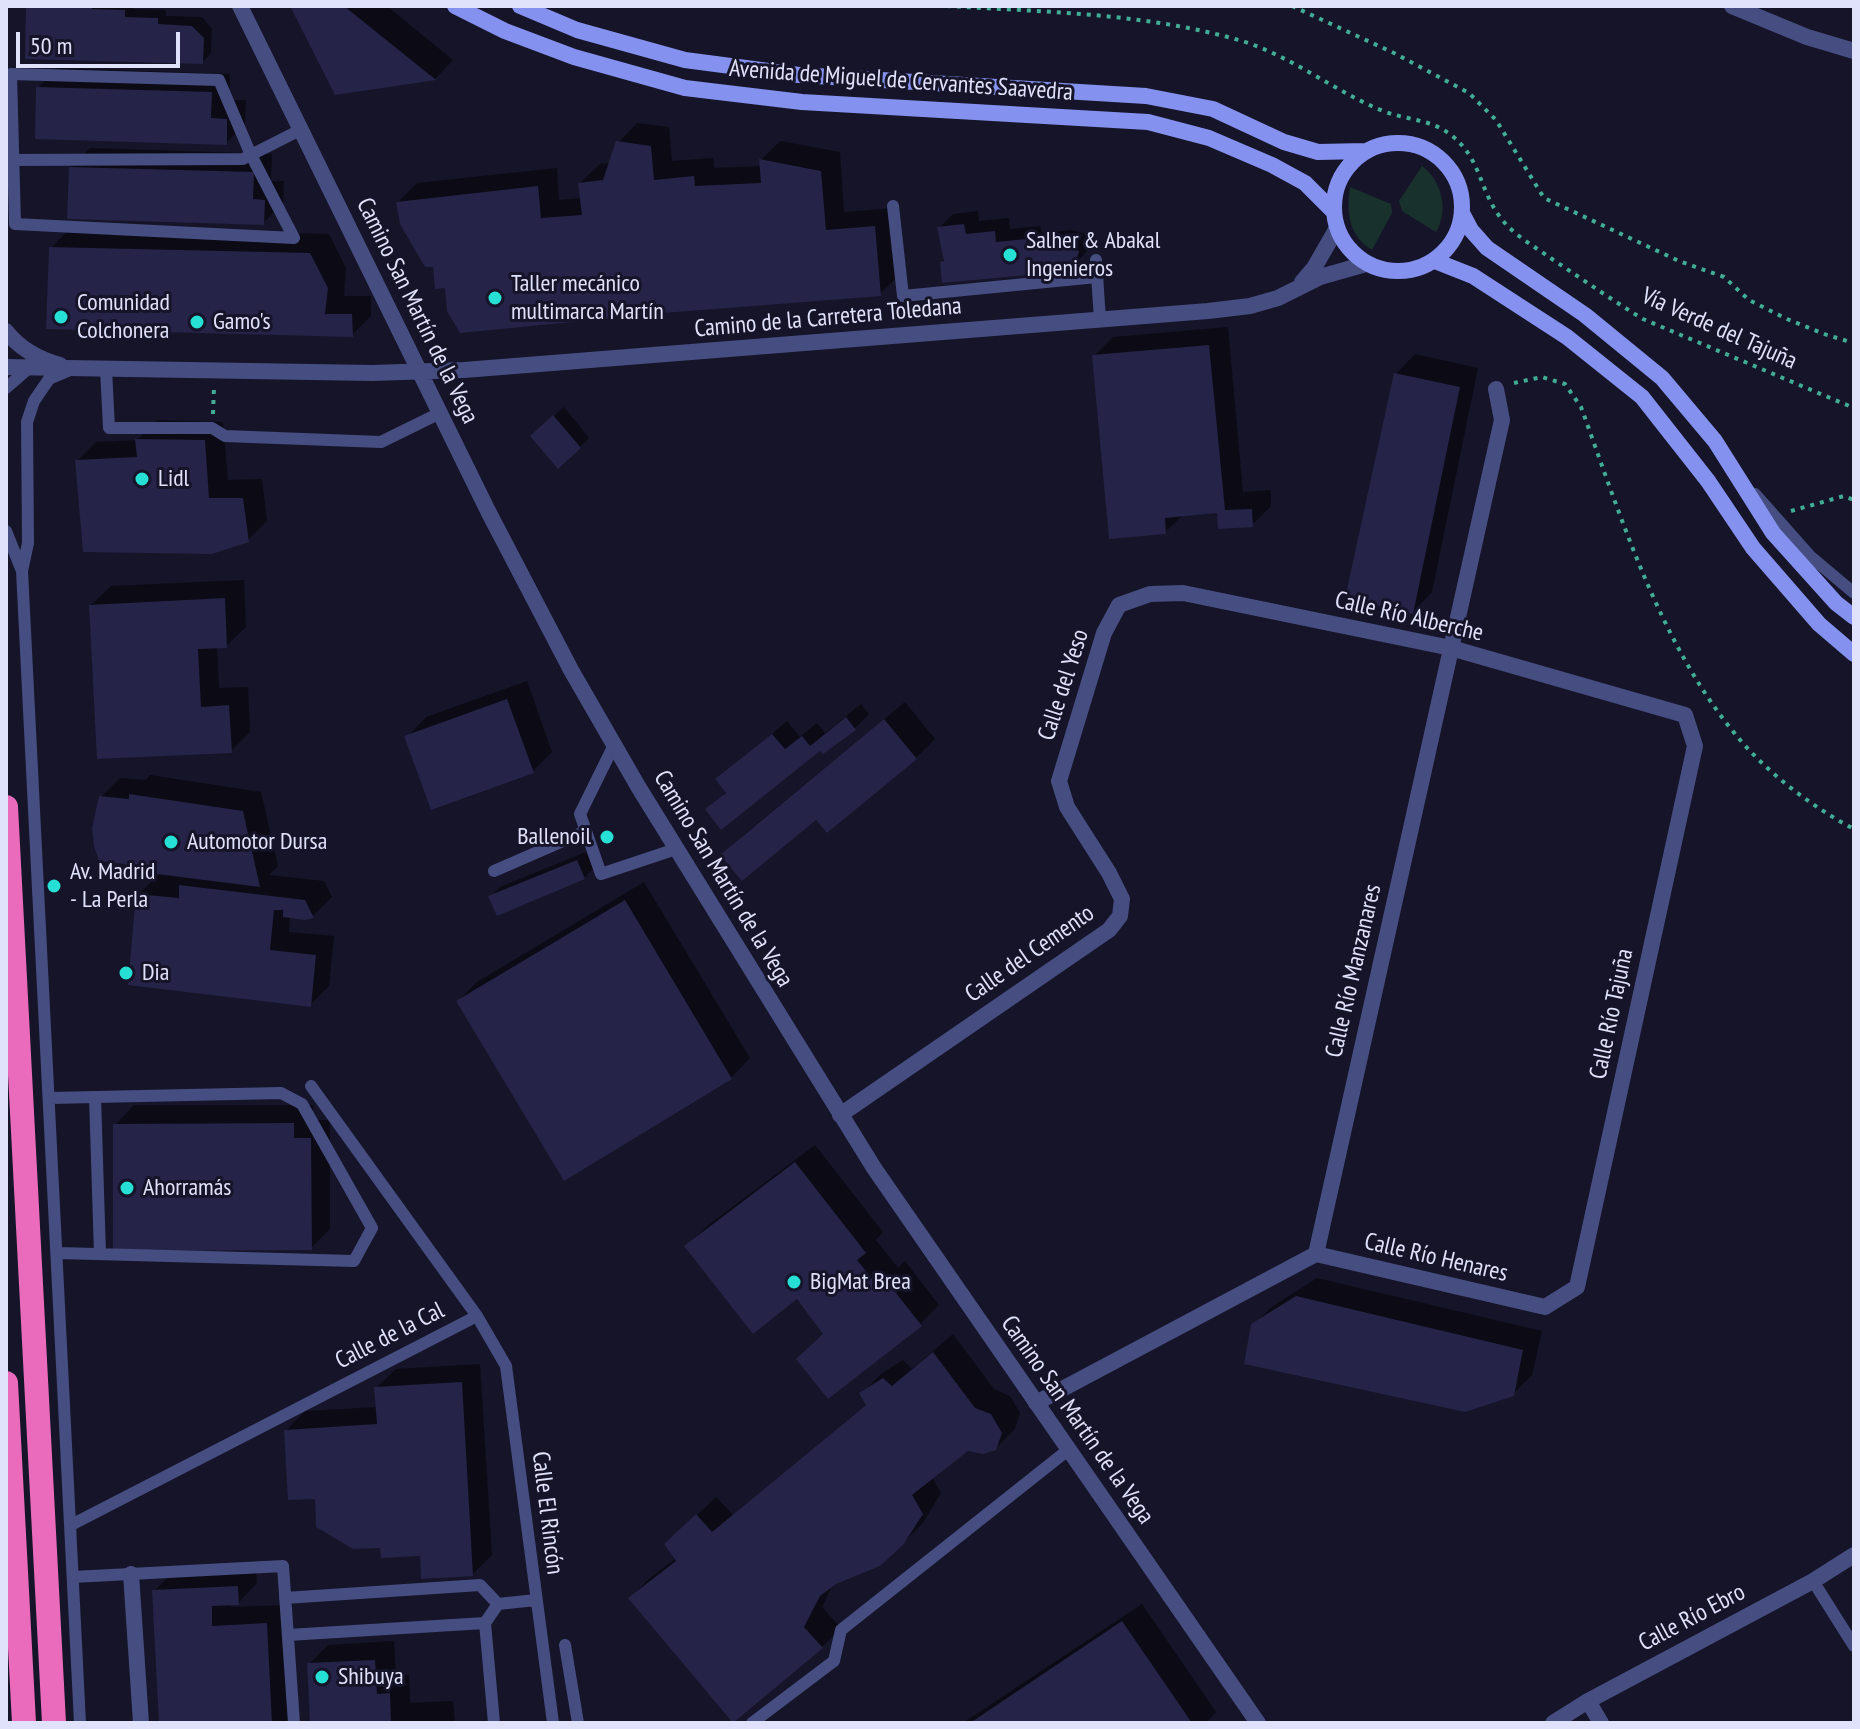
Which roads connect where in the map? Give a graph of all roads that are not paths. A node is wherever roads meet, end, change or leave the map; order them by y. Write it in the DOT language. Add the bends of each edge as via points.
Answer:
graph roads {
  1 [pos="240,6"];
  2 [pos="455,6"];
  3 [pos="520,6"];
  4 [pos="1732,6"];
  5 [pos="1846,49"];
  6 [pos="302,129"];
  7 [pos="1365,151"];
  8 [pos="251,155"];
  9 [pos="10,160"];
  10 [pos="893,206"];
  11 [pos="1462,213"];
  12 [pos="1335,220"];
  13 [pos="1096,260"];
  14 [pos="1435,261"];
  15 [pos="1366,264"];
  16 [pos="1097,277"];
  17 [pos="1296,290"];
  18 [pos="1100,320"];
  19 [pos="6,331"];
  20 [pos="6,367"];
  21 [pos="29,368"];
  22 [pos="73,369"];
  23 [pos="106,369"];
  24 [pos="420,372"];
  25 [pos="6,388"];
  26 [pos="1496,389"];
  27 [pos="440,413"];
  28 [pos="1731,466"];
  29 [pos="6,531"];
  30 [pos="22,571"];
  31 [pos="1854,593"];
  32 [pos="1119,605"];
  33 [pos="1854,617"];
  34 [pos="1451,648"];
  35 [pos="1854,654"];
  36 [pos="1685,715"];
  37 [pos="614,745"];
  38 [pos="1059,781"];
  39 [pos="6,807"];
  40 [pos="586,831"];
  41 [pos="676,849"];
  42 [pos="494,871"];
  43 [pos="311,1086"];
  44 [pos="95,1097"];
  45 [pos="50,1098"];
  46 [pos="840,1115"];
  47 [pos="58,1253"];
  48 [pos="100,1254"];
  49 [pos="1316,1254"];
  50 [pos="1545,1307"];
  51 [pos="477,1316"];
  52 [pos="6,1383"];
  53 [pos="1036,1403"];
  54 [pos="1068,1450"];
  55 [pos="71,1525"];
  56 [pos="1854,1555"];
  57 [pos="131,1574"];
  58 [pos="73,1577"];
  59 [pos="1813,1581"];
  60 [pos="285,1598"];
  61 [pos="536,1600"];
  62 [pos="498,1604"];
  63 [pos="485,1623"];
  64 [pos="288,1635"];
  65 [pos="565,1645"];
  66 [pos="1854,1646"];
  67 [pos="1588,1701"];
  68 [pos="24,1723"];
  69 [pos="54,1723"];
  70 [pos="80,1723"];
  71 [pos="141,1723"];
  72 [pos="294,1723"];
  73 [pos="494,1723"];
  74 [pos="553,1723"];
  75 [pos="578,1723"];
  76 [pos="752,1723"];
  77 [pos="1258,1723"];
  78 [pos="1553,1723"];
  79 [pos="1601,1723"];
  1 -- 6 [label="street, Camino San Martín de la Vega"];
  2 -- 12 [label="main road, Avenida de Miguel de Cervantes Saavedra" via="574,57 685,88 802,102 1148,122 1209,138 1272,165 1305,183"];
  3 -- 7 [label="main road, Avenida de Miguel de Cervantes Saavedra" via="577,30 685,60 799,75 1146,96 1213,109 1318,152"];
  4 -- 5 [label="street"];
  6 -- 8 [label="lane"];
  6 -- 24 [label="street, Camino San Martín de la Vega"];
  7 -- 11 [label="main road" via="1385,144 1424,147 1457,181"];
  7 -- 12 [label="main road" via="1337,188"];
  8 -- 9 [label="lane"];
  8 -- 9 [label="lane" via="219,80 11,74"];
  8 -- 9 [label="lane" via="294,238 15,224"];
  10 -- 16 [label="lane" via="903,296"];
  11 -- 14 [label="main road" via="1452,242"];
  11 -- 28 [label="main road" via="1487,248 1585,315 1662,378"];
  12 -- 15 [label="main road" via="1347,247"];
  12 -- 17 [label="street" via="1314,268"];
  13 -- 16 [label="lane"];
  14 -- 15 [label="main road" via="1391,272"];
  14 -- 35 [label="main road" via="1473,276 1567,337 1642,397 1753,548 1819,624"];
  15 -- 17 [label="street, Camino de la Carretera Toledana"];
  16 -- 18 [label="lane"];
  17 -- 18 [label="street, Camino de la Carretera Toledana" via="1250,306"];
  18 -- 24 [label="street, Camino de la Carretera Toledana"];
  19 -- 22 [label="street, Camino de la Carretera Toledana" via="42,359"];
  20 -- 21 [label="street, Camino de la Carretera Toledana"];
  21 -- 22 [label="street, Camino de la Carretera Toledana"];
  21 -- 25 [label="lane"];
  22 -- 23 [label="street, Camino de la Carretera Toledana"];
  22 -- 30 [label="lane" via="49,379 27,422 28,543"];
  23 -- 24 [label="street, Camino de la Carretera Toledana"];
  23 -- 27 [label="lane" via="109,428 212,428 225,436 381,442"];
  24 -- 27 [label="street, Camino San Martín de la Vega"];
  26 -- 34 [label="street, Calle Río Manzanares" via="1502,420"];
  27 -- 37 [label="street, Camino San Martín de la Vega"];
  28 -- 31 [label="lane" via="1810,556"];
  28 -- 33 [label="main road" via="1773,533"];
  29 -- 30 [label="lane"];
  30 -- 45 [label="lane"];
  32 -- 34 [label="street, Calle Río Alberche" via="1150,594 1183,593"];
  32 -- 38 [label="street, Calle del Yeso" via="1104,633"];
  34 -- 36 [label="street, Calle Río Alberche"];
  34 -- 49 [label="street, Calle Río Manzanares"];
  36 -- 50 [label="street, Calle Río Tajuña" via="1695,746 1577,1287"];
  37 -- 40 [label="lane" via="580,814"];
  37 -- 41 [label="street, Camino San Martín de la Vega"];
  38 -- 46 [label="street, Calle del Cemento" via="1067,807 1122,899 1120,916 1109,930"];
  39 -- 69 [label="highway"];
  40 -- 41 [label="lane" via="601,874"];
  40 -- 42 [label="lane"];
  41 -- 46 [label="street, Camino San Martín de la Vega"];
  43 -- 51 [label="lane, Calle de la Cal"];
  44 -- 45 [label="lane"];
  44 -- 48 [label="lane"];
  44 -- 48 [label="lane" via="281,1093 302,1104 372,1228 354,1261"];
  45 -- 47 [label="lane"];
  46 -- 53 [label="street, Camino San Martín de la Vega"];
  47 -- 48 [label="lane"];
  47 -- 55 [label="lane"];
  49 -- 50 [label="street, Calle Río Henares"];
  49 -- 53 [label="street"];
  51 -- 55 [label="lane, Calle de la Cal"];
  51 -- 61 [label="lane, Calle El Rincón" via="506,1366"];
  52 -- 68 [label="highway"];
  53 -- 54 [label="street, Camino San Martín de la Vega"];
  54 -- 76 [label="lane" via="841,1630 834,1661"];
  54 -- 77 [label="street, Camino San Martín de la Vega"];
  55 -- 58 [label="lane"];
  56 -- 59 [label="street, Calle Río Ebro"];
  57 -- 58 [label="lane"];
  57 -- 60 [label="lane" via="283,1566"];
  57 -- 71 [label="street"];
  58 -- 70 [label="lane"];
  59 -- 66 [label="lane"];
  59 -- 67 [label="street, Calle Río Ebro"];
  60 -- 62 [label="lane" via="480,1585"];
  60 -- 64 [label="lane"];
  61 -- 62 [label="lane"];
  61 -- 74 [label="lane, Calle El Rincón"];
  62 -- 63 [label="lane"];
  63 -- 64 [label="lane"];
  63 -- 73 [label="lane"];
  64 -- 72 [label="lane"];
  65 -- 75 [label="lane"];
  67 -- 78 [label="street, Calle Río Ebro"];
  67 -- 79 [label="street"];
}
